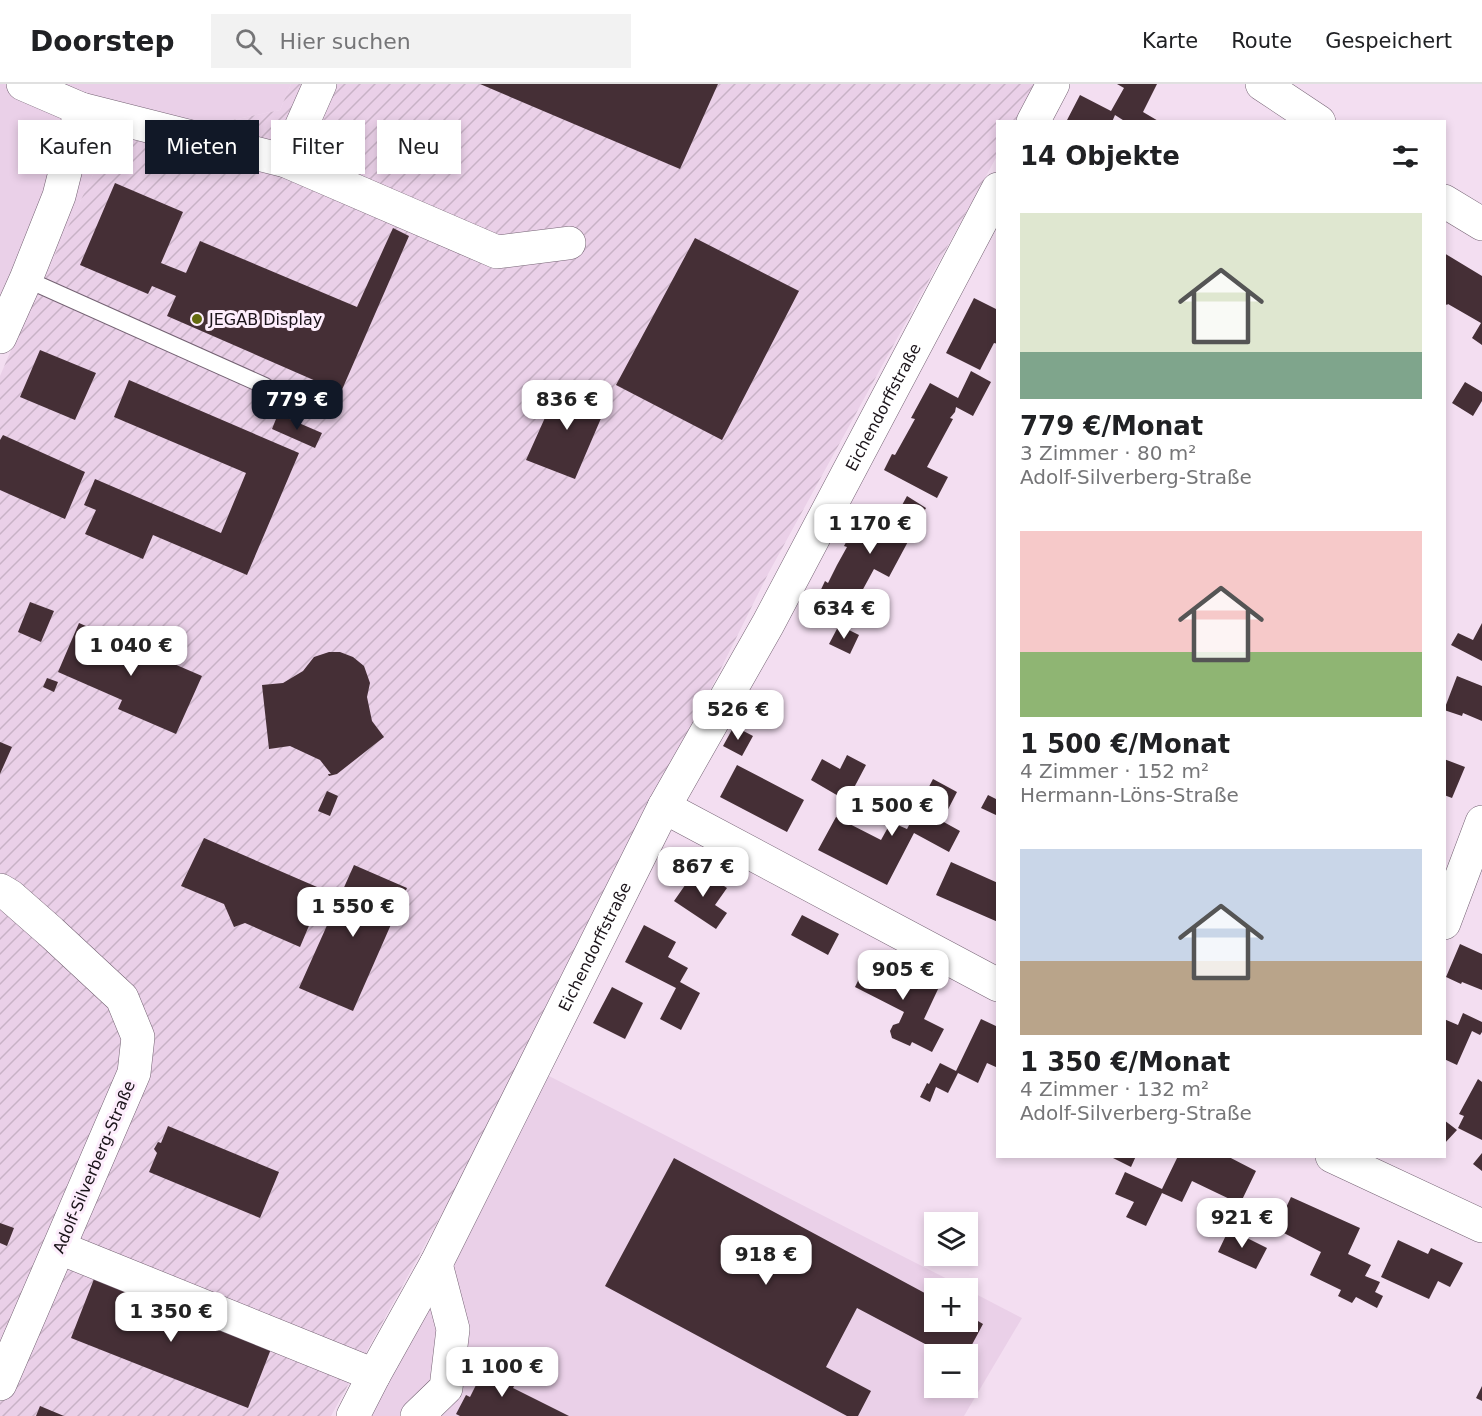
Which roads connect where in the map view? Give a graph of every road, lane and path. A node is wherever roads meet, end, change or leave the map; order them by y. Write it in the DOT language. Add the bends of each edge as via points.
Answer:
graph roads {
  1 [pos="23,84"];
  2 [pos="320,84"];
  3 [pos="1053,84"];
  4 [pos="1262,84"];
  5 [pos="66,97"];
  6 [pos="304,120"];
  7 [pos="1034,120"];
  8 [pos="1316,120"];
  9 [pos="271,157"];
  10 [pos="316,174"];
  11 [pos="996,193"];
  12 [pos="1446,202"];
  13 [pos="1482,224"];
  14 [pos="569,243"];
  15 [pos="26,279"];
  16 [pos="0,337"];
  17 [pos="265,386"];
  18 [pos="664,807"];
  19 [pos="1482,822"];
  20 [pos="0,890"];
  21 [pos="1446,918"];
  22 [pos="996,984"];
  23 [pos="1352,1161"];
  24 [pos="1482,1226"];
  25 [pos="60,1248"];
  26 [pos="436,1264"];
  27 [pos="374,1375"];
  28 [pos="0,1384"];
  29 [pos="353,1416"];
  30 [pos="417,1416"];
  1 -- 5 [label="street"];
  2 -- 6 [label="street"];
  3 -- 7 [label="street"];
  4 -- 8 [label="street"];
  5 -- 9 [label="street"];
  5 -- 15 [label="street" via="59,196"];
  10 -- 14 [label="street" via="497,252"];
  11 -- 18 [label="street, Eichendorffstraße" via="768,624"];
  12 -- 13 [label="street"];
  15 -- 16 [label="street"];
  15 -- 17 [label="lane"];
  18 -- 22 [label="street"];
  18 -- 26 [label="street, Eichendorffstraße"];
  19 -- 21 [label="street"];
  20 -- 25 [label="street, Adolf-Silverberg-Straße" via="122,998 138,1037 135,1073"];
  23 -- 24 [label="street"];
  25 -- 27 [label="street"];
  25 -- 28 [label="street, Adolf-Silverberg-Straße"];
  26 -- 27 [label="street, Eichendorffstraße"];
  26 -- 30 [label="street" via="453,1329 446,1388"];
  27 -- 29 [label="street, Eichendorffstraße"];
}
